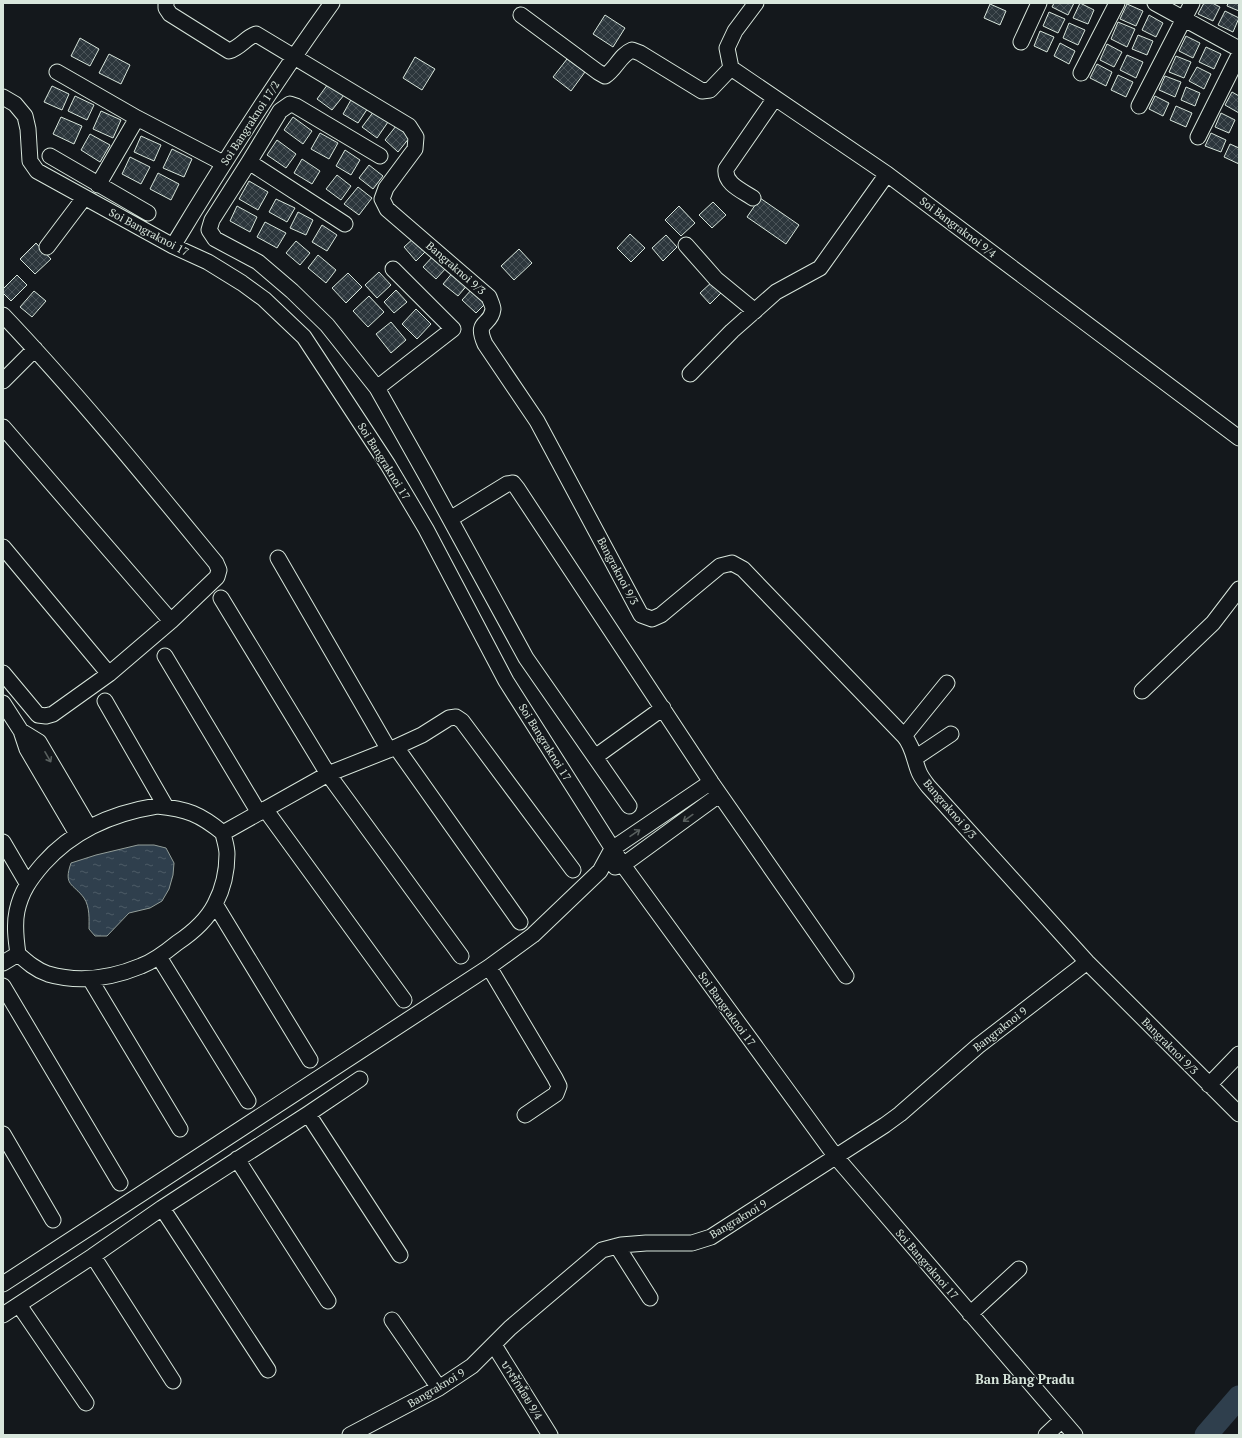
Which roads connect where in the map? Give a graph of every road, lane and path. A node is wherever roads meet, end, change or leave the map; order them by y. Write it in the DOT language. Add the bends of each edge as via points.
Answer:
graph roads {
  1 [pos="166,3"];
  2 [pos="332,3"];
  3 [pos="756,3"];
  4 [pos="1039,3"];
  5 [pos="1117,3"];
  6 [pos="1155,3"];
  7 [pos="1192,3"];
  8 [pos="521,15"];
  9 [pos="1184,19"];
  10 [pos="1021,42"];
  11 [pos="1239,49"];
  12 [pos="1239,55"];
  13 [pos="294,56"];
  14 [pos="731,68"];
  15 [pos="57,72"];
  16 [pos="1081,73"];
  17 [pos="3,98"];
  18 [pos="775,98"];
  19 [pos="1139,106"];
  20 [pos="137,118"];
  21 [pos="1198,136"];
  22 [pos="50,156"];
  23 [pos="380,156"];
  24 [pos="249,162"];
  25 [pos="223,163"];
  26 [pos="887,174"];
  27 [pos="98,185"];
  28 [pos="84,198"];
  29 [pos="753,198"];
  30 [pos="148,213"];
  31 [pos="345,224"];
  32 [pos="686,245"];
  33 [pos="173,246"];
  34 [pos="47,247"];
  35 [pos="393,269"];
  36 [pos="755,311"];
  37 [pos="3,315"];
  38 [pos="35,349"];
  39 [pos="690,374"];
  40 [pos="3,381"];
  41 [pos="377,388"];
  42 [pos="3,427"];
  43 [pos="1239,438"];
  44 [pos="450,519"];
  45 [pos="3,547"];
  46 [pos="278,558"];
  47 [pos="1239,589"];
  48 [pos="221,598"];
  49 [pos="171,621"];
  50 [pos="165,656"];
  51 [pos="3,673"];
  52 [pos="109,674"];
  53 [pos="947,682"];
  54 [pos="1142,691"];
  55 [pos="105,701"];
  56 [pos="3,703"];
  57 [pos="663,708"];
  58 [pos="951,734"];
  59 [pos="904,736"];
  60 [pos="392,748"];
  61 [pos="595,757"];
  62 [pos="915,758"];
  63 [pos="328,774"];
  64 [pos="710,782"];
  65 [pos="719,795"];
  66 [pos="629,806"];
  67 [pos="166,807"];
  68 [pos="262,811"];
  69 [pos="83,831"];
  70 [pos="223,833"];
  71 [pos="3,842"];
  72 [pos="612,849"];
  73 [pos="623,865"];
  74 [pos="573,870"];
  75 [pos="600,871"];
  76 [pos="27,883"];
  77 [pos="215,904"];
  78 [pos="520,922"];
  79 [pos="18,954"];
  80 [pos="461,956"];
  81 [pos="159,957"];
  82 [pos="1087,962"];
  83 [pos="3,963"];
  84 [pos="490,968"];
  85 [pos="846,976"];
  86 [pos="90,979"];
  87 [pos="3,986"];
  88 [pos="404,1000"];
  89 [pos="1239,1054"];
  90 [pos="310,1060"];
  91 [pos="360,1079"];
  92 [pos="1209,1085"];
  93 [pos="248,1101"];
  94 [pos="308,1114"];
  95 [pos="1239,1114"];
  96 [pos="525,1115"];
  97 [pos="180,1129"];
  98 [pos="3,1134"];
  99 [pos="836,1157"];
  100 [pos="237,1159"];
  101 [pos="120,1183"];
  102 [pos="162,1208"];
  103 [pos="53,1220"];
  104 [pos="617,1246"];
  105 [pos="400,1255"];
  106 [pos="93,1256"];
  107 [pos="1019,1269"];
  108 [pos="3,1284"];
  109 [pos="650,1298"];
  110 [pos="328,1301"];
  111 [pos="19,1305"];
  112 [pos="970,1314"];
  113 [pos="3,1316"];
  114 [pos="392,1320"];
  115 [pos="494,1345"];
  116 [pos="268,1370"];
  117 [pos="173,1382"];
  118 [pos="439,1388"];
  119 [pos="86,1403"];
  120 [pos="1062,1420"];
  121 [pos="350,1435"];
  122 [pos="550,1435"];
  123 [pos="1046,1435"];
  124 [pos="1075,1435"];
  1 -- 13 [label="street, Bangraknoi 9/3" via="170,14 229,51 237,48 249,36 256,34"];
  2 -- 13 [label="street, Soi Bangraknoi 17/2"];
  3 -- 14 [label="street" via="735,31 727,48"];
  4 -- 10 [label="street"];
  5 -- 16 [label="street"];
  6 -- 9 [label="street"];
  7 -- 9 [label="street"];
  8 -- 14 [label="street" via="605,76 626,53 632,50 702,91 710,90"];
  9 -- 11 [label="street"];
  9 -- 19 [label="street"];
  12 -- 21 [label="street"];
  13 -- 25 [label="street, Soi Bangraknoi 17/2"];
  13 -- 59 [label="street, Bangraknoi 9/3" via="409,126 413,132 416,137 415,149 386,188 382,199 387,209 489,297 493,309 489,318 482,324 480,334 537,421 641,615 652,619 661,615 720,566 732,563 743,570"];
  14 -- 18 [label="street, Soi Bangraknoi 9/4"];
  15 -- 20 [label="street"];
  17 -- 28 [label="street, Soi Bangraknoi 17" via="15,104 25,116 30,161 37,171"];
  18 -- 26 [label="street, Soi Bangraknoi 9/4"];
  18 -- 29 [label="street" via="726,169 727,180"];
  20 -- 25 [label="street"];
  20 -- 27 [label="street"];
  22 -- 27 [label="street"];
  23 -- 24 [label="street" via="290,104 280,111"];
  24 -- 31 [label="street"];
  24 -- 41 [label="street" via="212,220 209,230 215,239 258,262 292,291 327,325"];
  25 -- 33 [label="street, Soi Bangraknoi 17/2"];
  26 -- 36 [label="street" via="820,268 776,292"];
  26 -- 43 [label="street, Soi Bangraknoi 9/4"];
  27 -- 30 [label="street"];
  28 -- 33 [label="street, Soi Bangraknoi 17"];
  28 -- 34 [label="street"];
  32 -- 36 [label="street" via="716,279"];
  33 -- 72 [label="street, Soi Bangraknoi 17" via="208,262 242,283 264,299 304,337 392,471 426,529 506,681"];
  35 -- 41 [label="street" via="454,329"];
  36 -- 39 [label="street"];
  37 -- 38 [label="street"];
  38 -- 40 [label="street"];
  38 -- 49 [label="street" via="216,563 219,570 217,577"];
  41 -- 44 [label="street"];
  42 -- 49 [label="street"];
  44 -- 57 [label="street" via="507,484 513,483"];
  44 -- 61 [label="street" via="526,658"];
  45 -- 52 [label="street"];
  46 -- 60 [label="street"];
  47 -- 54 [label="street" via="1214,623"];
  48 -- 63 [label="street"];
  49 -- 52 [label="street"];
  50 -- 68 [label="street"];
  51 -- 52 [label="street" via="38,715 46,716 54,714"];
  53 -- 59 [label="street"];
  55 -- 67 [label="street"];
  56 -- 69 [label="street" via="21,731 27,749"];
  57 -- 61 [label="street"];
  57 -- 64 [label="street"];
  58 -- 62 [label="street"];
  59 -- 62 [label="street, Bangraknoi 9/3"];
  60 -- 63 [label="street"];
  60 -- 74 [label="street" via="422,735 450,718 462,720"];
  60 -- 78 [label="street"];
  61 -- 66 [label="street"];
  62 -- 82 [label="street, Bangraknoi 9/3" via="928,786"];
  63 -- 68 [label="street"];
  63 -- 80 [label="street"];
  64 -- 65 [label="street"];
  72 -- 64 [label="street, one-way"];
  65 -- 73 [label="street, one-way"];
  65 -- 85 [label="street"];
  67 -- 69 [label="street" via="136,809 106,819"];
  67 -- 70 [label="street" via="187,811 206,819"];
  68 -- 70 [label="street"];
  68 -- 88 [label="street"];
  69 -- 76 [label="street" via="48,858"];
  70 -- 77 [label="street" via="227,853 226,872"];
  71 -- 76 [label="street"];
  72 -- 73 [label="street, Soi Bangraknoi 17"];
  72 -- 75 [label="street"];
  73 -- 75 [label="street"];
  73 -- 99 [label="street, Soi Bangraknoi 17"];
  75 -- 84 [label="street" via="533,935"];
  76 -- 79 [label="street" via="17,912"];
  77 -- 81 [label="street" via="205,919 187,937"];
  77 -- 90 [label="street"];
  79 -- 83 [label="street"];
  79 -- 86 [label="street" via="48,974"];
  81 -- 86 [label="street" via="118,974"];
  81 -- 93 [label="street"];
  82 -- 92 [label="street, Bangraknoi 9/3"];
  82 -- 99 [label="street, Bangraknoi 9" via="978,1046 900,1114"];
  84 -- 96 [label="street" via="559,1086 556,1094"];
  84 -- 108 [label="street"];
  86 -- 97 [label="street"];
  87 -- 101 [label="street"];
  89 -- 92 [label="street"];
  91 -- 94 [label="street"];
  92 -- 95 [label="street, Bangraknoi 9/3"];
  94 -- 100 [label="street"];
  94 -- 105 [label="street"];
  98 -- 103 [label="street"];
  99 -- 104 [label="street, Bangraknoi 9" via="711,1237 692,1243"];
  99 -- 112 [label="street, Soi Bangraknoi 17"];
  100 -- 102 [label="street"];
  100 -- 110 [label="street"];
  102 -- 106 [label="street"];
  102 -- 116 [label="street"];
  104 -- 109 [label="street"];
  104 -- 115 [label="street, Bangraknoi 9" via="602,1250 510,1328"];
  106 -- 111 [label="street"];
  106 -- 117 [label="street"];
  107 -- 112 [label="street"];
  111 -- 113 [label="street"];
  111 -- 119 [label="street"];
  112 -- 120 [label="street, Soi Bangraknoi 17"];
  114 -- 118 [label="street"];
  115 -- 118 [label="street, Bangraknoi 9" via="472,1366"];
  115 -- 122 [label="street, บางรักน้อย 9/4"];
  118 -- 121 [label="street, Bangraknoi 9"];
  120 -- 123 [label="street"];
  120 -- 124 [label="street, Soi Bangraknoi 17"];
}
